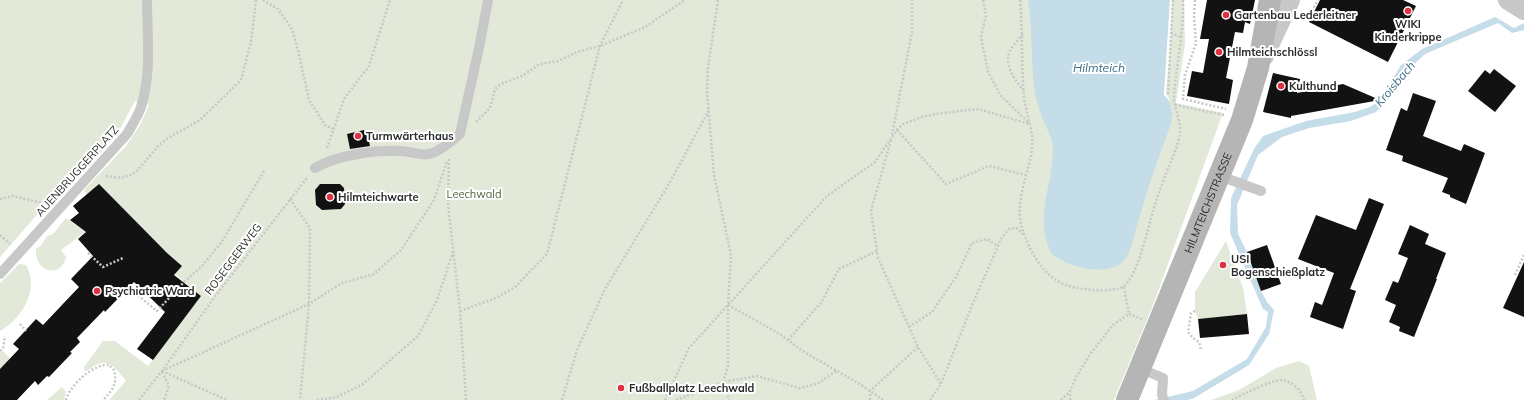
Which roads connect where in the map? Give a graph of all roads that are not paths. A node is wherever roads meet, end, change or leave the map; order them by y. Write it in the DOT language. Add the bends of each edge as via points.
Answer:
graph roads {
  1 [pos="147,0"];
  2 [pos="488,0"];
  3 [pos="1270,0"];
  4 [pos="1283,0"];
  5 [pos="1290,0"];
  6 [pos="1508,0"];
  7 [pos="1524,10"];
  8 [pos="1258,68"];
  9 [pos="318,166"];
  10 [pos="1228,178"];
  11 [pos="1261,191"];
  12 [pos="0,274"];
  13 [pos="1139,368"];
  14 [pos="1163,397"];
  15 [pos="1127,400"];
  1 -- 12 [label="lane, AUENBRUGGERPLATZ" via="146,90 141,109 128,134"];
  2 -- 9 [label="lane" via="460,134 428,155 402,151 367,152"];
  3 -- 8 [label="main road, HILMTEICHSTRASSE"];
  4 -- 8 [label="lane"];
  5 -- 8 [label="street"];
  6 -- 7 [label="street"];
  8 -- 10 [label="main road, HILMTEICHSTRASSE" via="1233,114"];
  10 -- 11 [label="lane"];
  10 -- 13 [label="main road, HILMTEICHSTRASSE"];
  13 -- 14 [label="lane" via="1163,378"];
  13 -- 15 [label="main road, HILMTEICHSTRASSE"];
}
